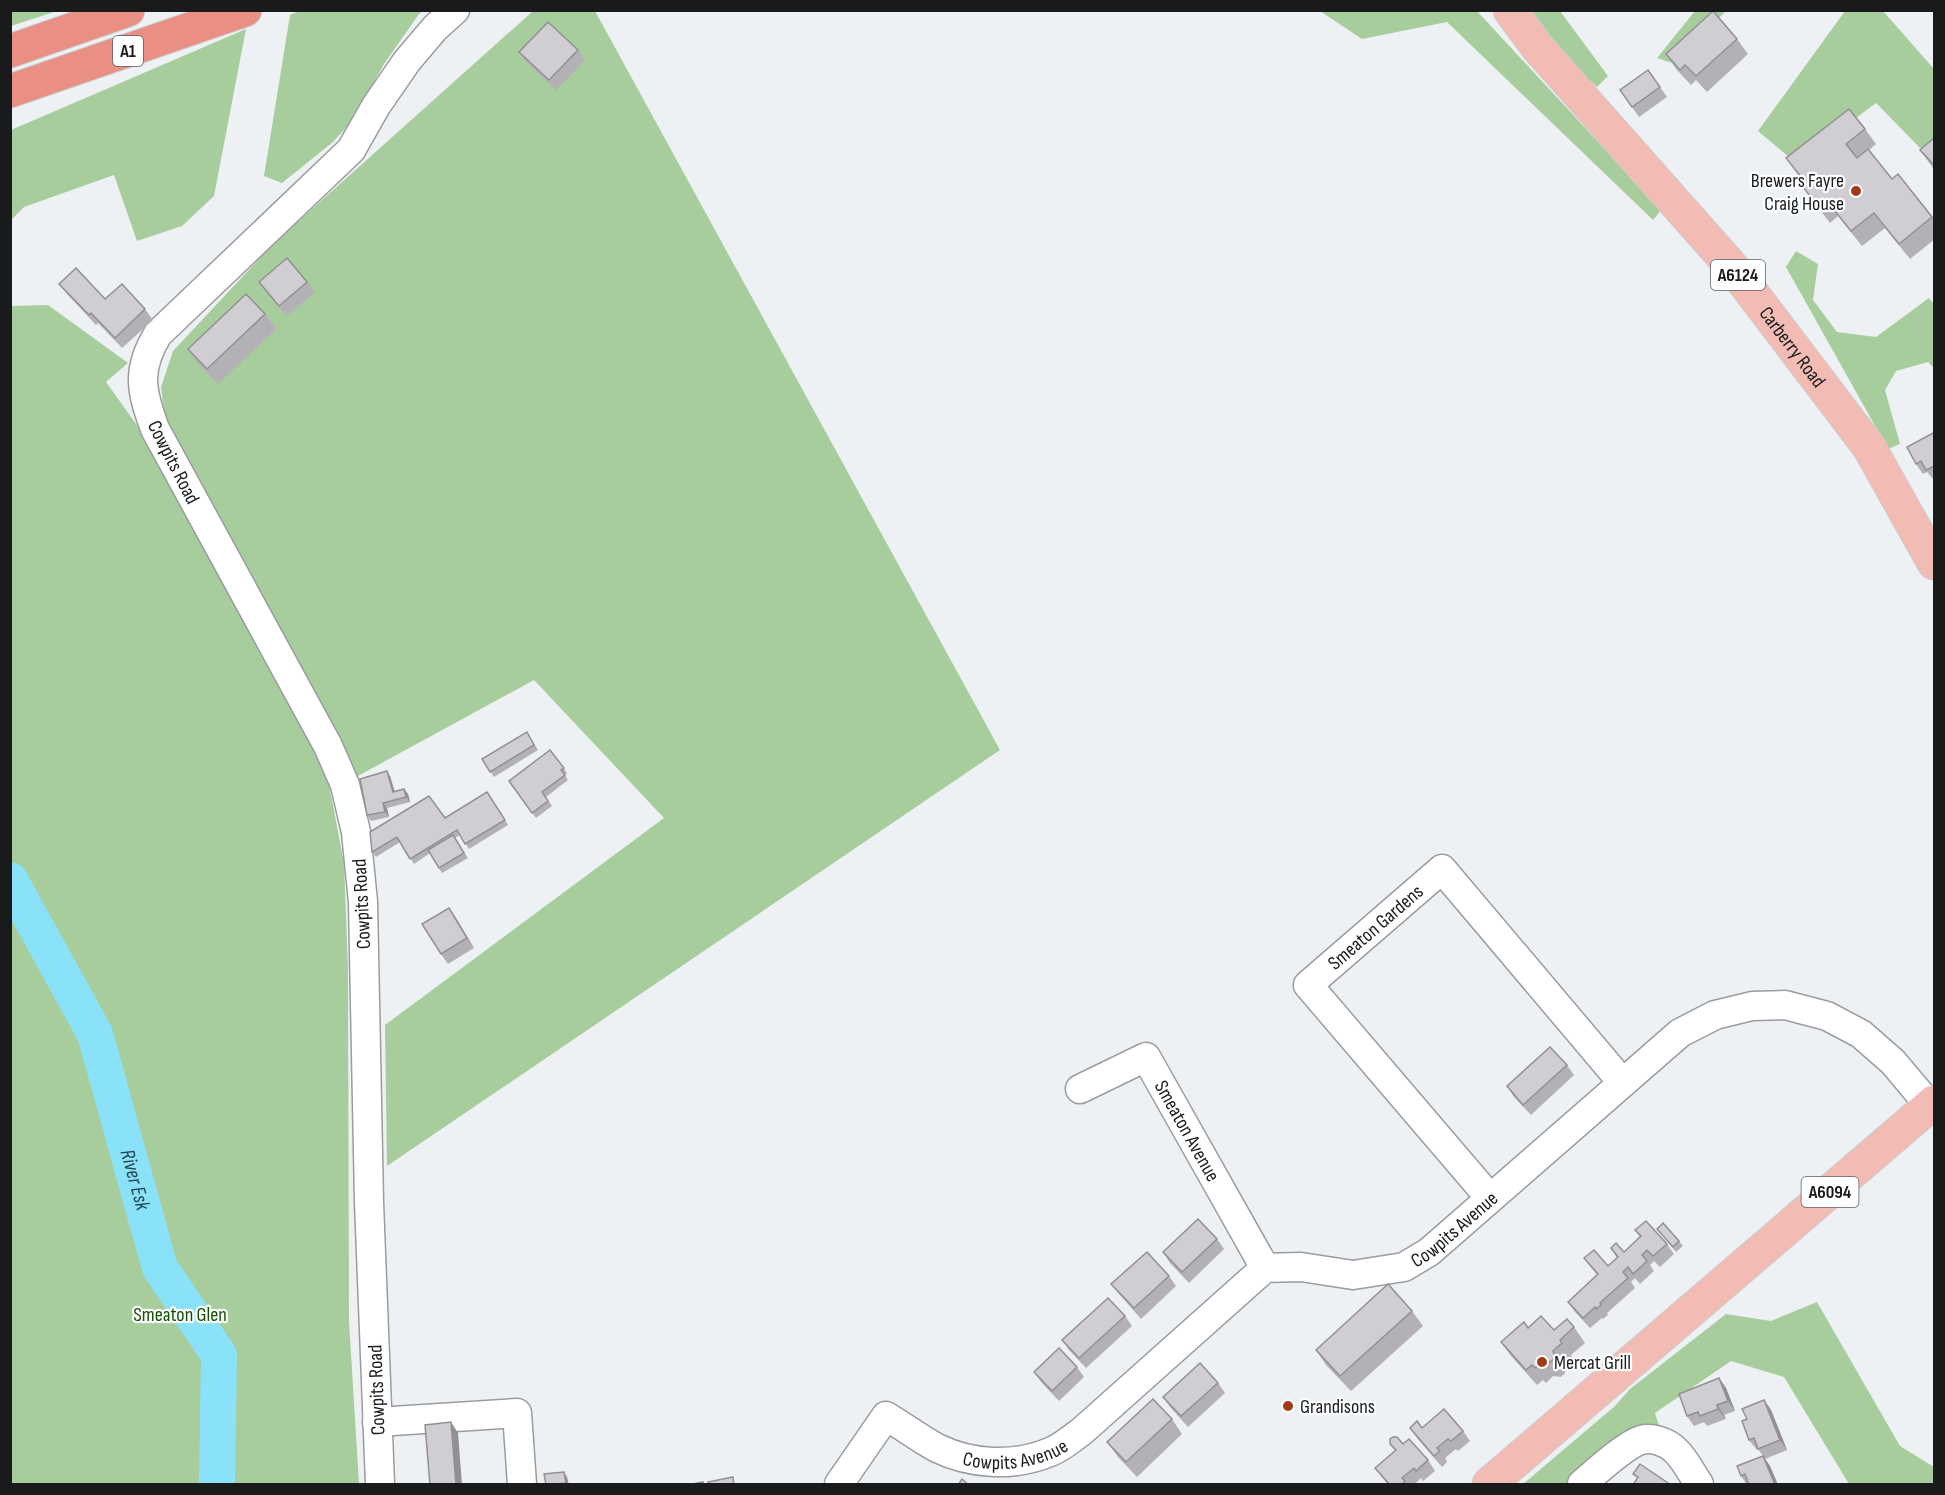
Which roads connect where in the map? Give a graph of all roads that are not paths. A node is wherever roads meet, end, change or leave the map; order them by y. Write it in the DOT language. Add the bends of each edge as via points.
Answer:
graph roads {
  1 [pos="128,10"];
  2 [pos="245,10"];
  3 [pos="455,10"];
  4 [pos="1510,10"];
  5 [pos="10,51"];
  6 [pos="10,91"];
  7 [pos="1935,563"];
  8 [pos="1622,1082"];
  9 [pos="1080,1089"];
  10 [pos="1932,1104"];
  11 [pos="1490,1198"];
  12 [pos="1265,1268"];
  13 [pos="377,1422"];
  14 [pos="380,1485"];
  15 [pos="522,1485"];
  16 [pos="839,1485"];
  17 [pos="1490,1485"];
  18 [pos="1582,1485"];
  19 [pos="1699,1485"];
  1 -- 5 [label="highway, A1"];
  2 -- 6 [label="highway, A1"];
  3 -- 13 [label="street, Cowpits Road" via="407,61 351,150 158,334 147,353 143,374 145,402 155,429 328,746 345,785 356,832 363,903"];
  4 -- 7 [label="main road, Carberry Road / A6124" via="1546,57 1733,268 1869,447"];
  8 -- 10 [label="street, Cowpits Avenue" via="1680,1033 1706,1020 1752,1006 1785,1005 1827,1016 1861,1034"];
  8 -- 11 [label="street, Cowpits Avenue"];
  8 -- 11 [label="street, Smeaton Gardens" via="1442,869 1308,985"];
  9 -- 12 [label="street, Smeaton Avenue" via="1146,1058"];
  10 -- 17 [label="main road, A6094"];
  11 -- 12 [label="street, Cowpits Avenue" via="1429,1252 1404,1267 1353,1275 1301,1267"];
  12 -- 16 [label="street, Cowpits Avenue" via="1081,1432 1051,1452 993,1463 965,1458 938,1448 886,1416"];
  13 -- 14 [label="street, Cowpits Road"];
  13 -- 15 [label="street" via="517,1413"];
  18 -- 19 [label="street" via="1631,1445 1655,1440 1676,1450"];
}
